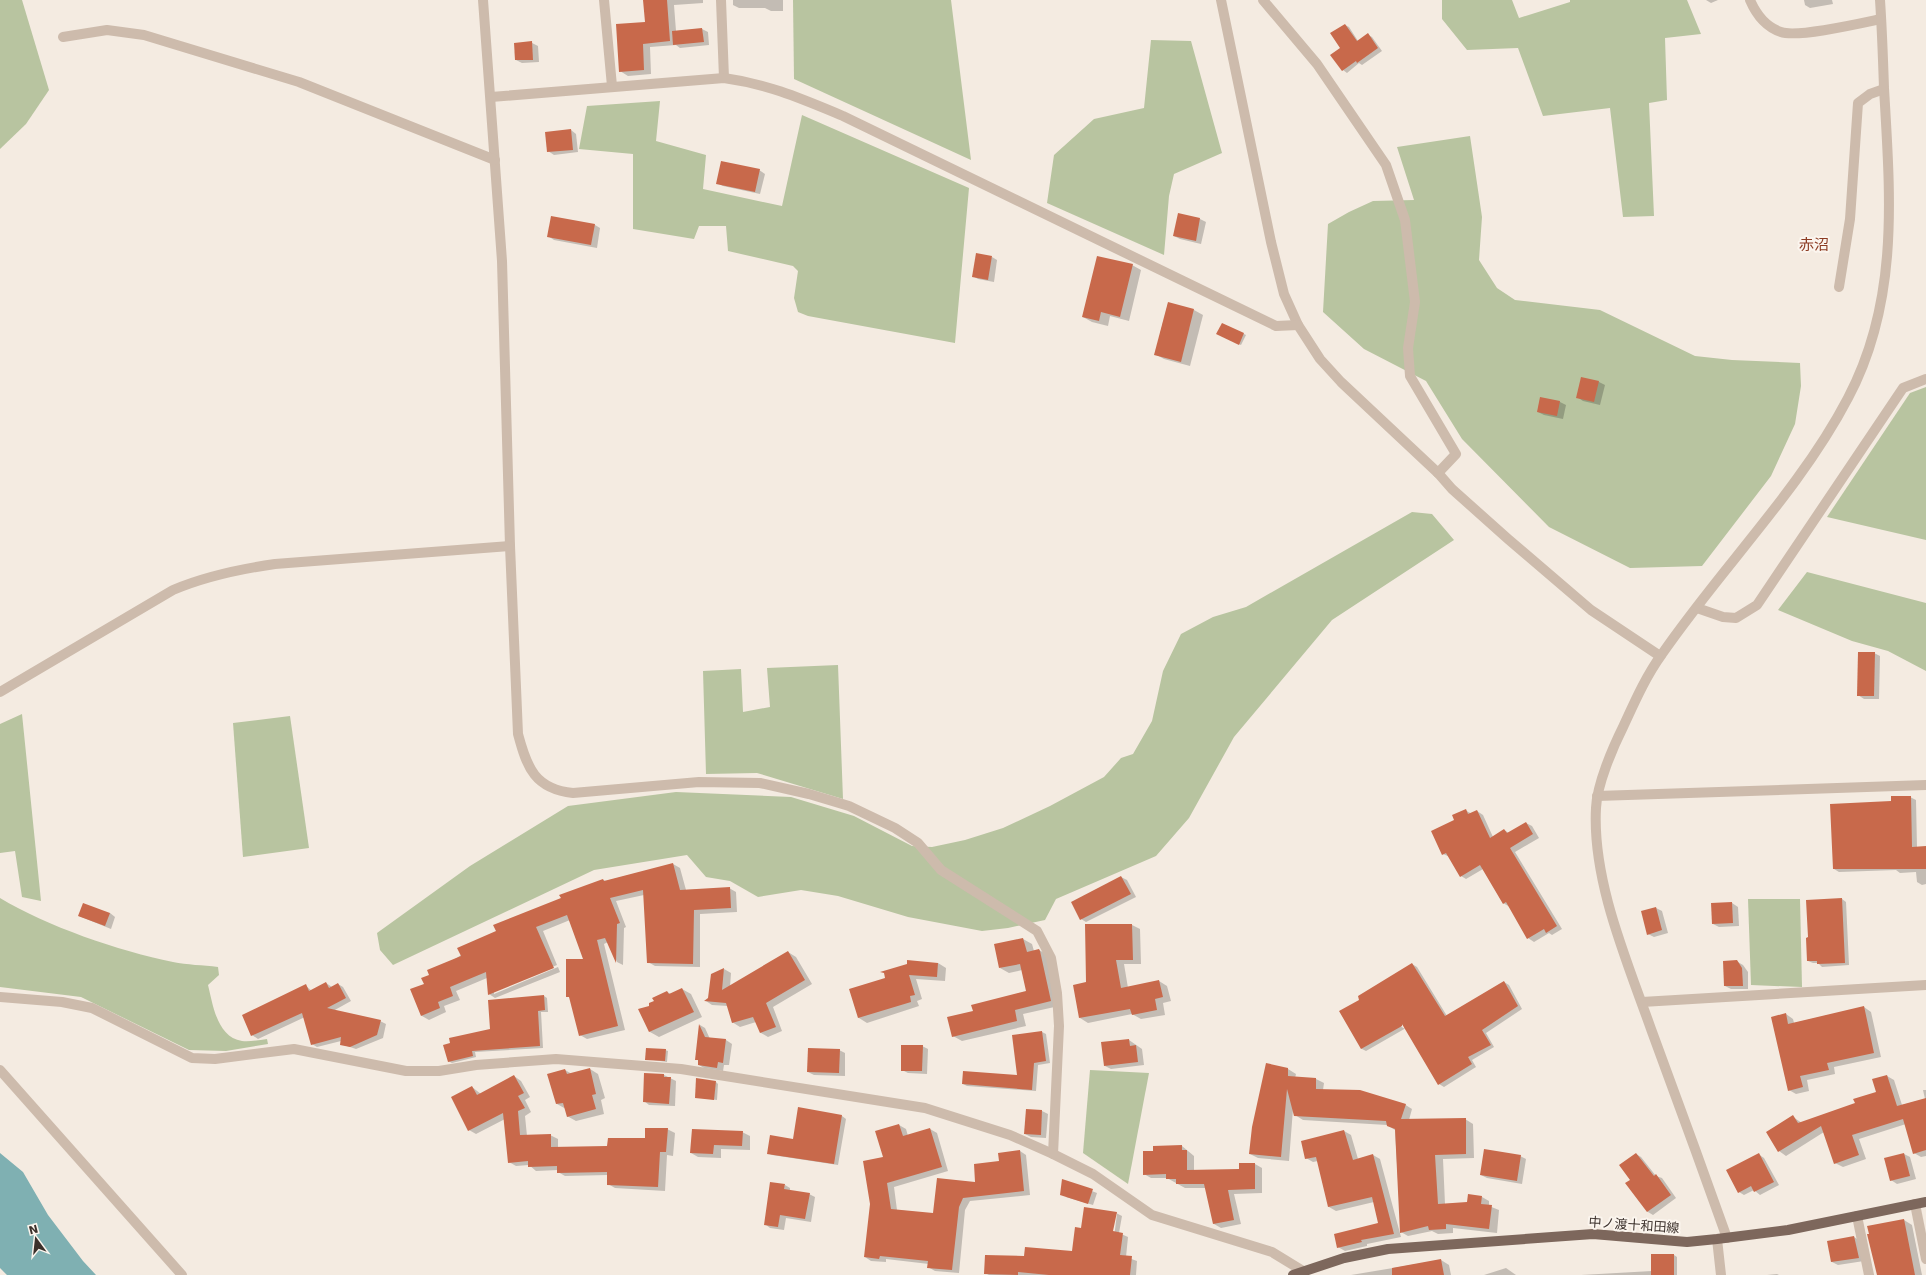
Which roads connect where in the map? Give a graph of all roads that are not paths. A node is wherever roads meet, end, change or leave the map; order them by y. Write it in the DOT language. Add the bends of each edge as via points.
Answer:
graph roads {
  1 [pos="483,0"];
  2 [pos="604,0"];
  3 [pos="721,0"];
  4 [pos="1221,0"];
  5 [pos="1263,0"];
  6 [pos="1750,0"];
  7 [pos="1880,0"];
  8 [pos="1882,19"];
  9 [pos="63,37"];
  10 [pos="724,78"];
  11 [pos="612,86"];
  12 [pos="1884,89"];
  13 [pos="491,97"];
  14 [pos="495,160"];
  15 [pos="1839,287"];
  16 [pos="1298,325"];
  17 [pos="1926,379"];
  18 [pos="1438,473"];
  19 [pos="510,546"];
  20 [pos="1697,608"];
  21 [pos="1660,656"];
  22 [pos="0,692"];
  23 [pos="1926,786"];
  24 [pos="1597,796"];
  25 [pos="1926,985"];
  26 [pos="0,997"];
  27 [pos="1642,1002"];
  28 [pos="0,1070"];
  29 [pos="1053,1154"];
  30 [pos="1926,1202"];
  31 [pos="1915,1204"];
  32 [pos="1856,1216"];
  33 [pos="1722,1238"];
  34 [pos="1926,1259"];
  35 [pos="1298,1273"];
  36 [pos="182,1275"];
  37 [pos="1721,1275"];
  38 [pos="1869,1275"];
  1 -- 13 [label="street"];
  2 -- 11 [label="street"];
  3 -- 10 [label="street"];
  4 -- 16 [label="street" via="1271,242 1284,294"];
  5 -- 18 [label="street" via="1316,64 1386,165 1405,220 1415,302 1408,348 1410,376 1456,454"];
  6 -- 8 [label="street" via="1755,11 1767,24 1782,33 1830,29"];
  7 -- 8 [label="street"];
  8 -- 12 [label="street"];
  9 -- 14 [label="street" via="107,30 144,35 299,82"];
  10 -- 11 [label="street"];
  10 -- 16 [label="street" via="753,82 843,116 1276,326"];
  11 -- 13 [label="street"];
  12 -- 15 [label="street" via="1870,94 1858,103 1850,219"];
  12 -- 20 [label="street" via="1890,232 1884,286 1872,339 1849,397 1810,460"];
  13 -- 14 [label="street"];
  14 -- 19 [label="street" via="503,300"];
  16 -- 18 [label="street" via="1320,359 1340,382"];
  17 -- 20 [label="street" via="1903,388 1757,605 1736,618 1723,618"];
  18 -- 21 [label="street" via="1491,524 1591,610"];
  19 -- 22 [label="street" via="275,564 239,569 191,582 173,590"];
  19 -- 29 [label="street" via="518,734 524,758 533,774 547,786 573,793 698,782 760,783 809,794 849,806 895,828 918,843 941,870 1037,931 1051,958 1057,993 1059,1026"];
  20 -- 21 [label="street"];
  21 -- 24 [label="street" via="1614,745"];
  23 -- 24 [label="street"];
  24 -- 27 [label="street" via="1598,857 1602,877 1611,913"];
  25 -- 27 [label="street"];
  26 -- 29 [label="street" via="62,1002 92,1008 192,1058 215,1059 294,1049 406,1071 556,1059 681,1069 925,1108 1010,1135"];
  27 -- 33 [label="street"];
  28 -- 36 [label="street"];
  29 -- 35 [label="street" via="1093,1174 1152,1215 1272,1252"];
  30 -- 31 [label="main road, 中ノ渡十和田線"];
  31 -- 32 [label="main road, 中ノ渡十和田線"];
  31 -- 34 [label="street"];
  32 -- 33 [label="main road, 中ノ渡十和田線" via="1788,1230"];
  32 -- 38 [label="street"];
  33 -- 35 [label="main road, 中ノ渡十和田線" via="1687,1242 1593,1234 1388,1248"];
  33 -- 37 [label="street"];
}
